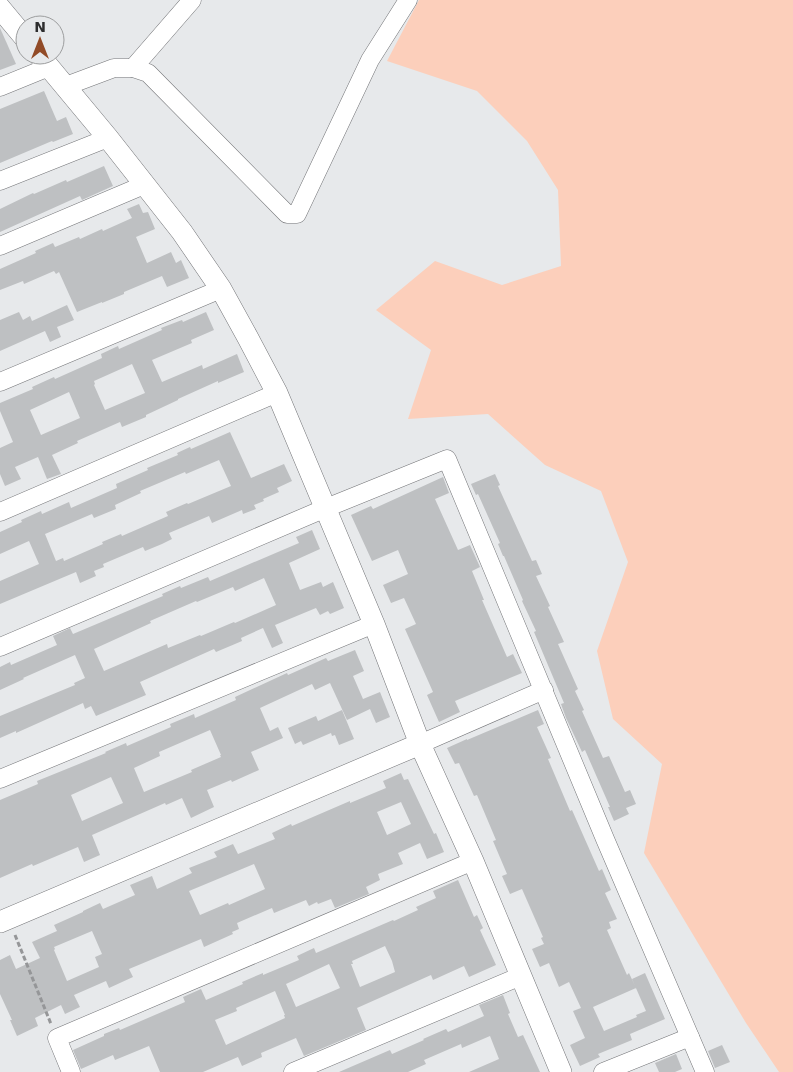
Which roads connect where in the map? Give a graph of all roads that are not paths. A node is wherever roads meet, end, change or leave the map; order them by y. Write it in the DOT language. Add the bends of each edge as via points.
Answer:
graph roads {
  1 [pos="192,0"];
  2 [pos="408,0"];
  3 [pos="0,8"];
  4 [pos="15,26"];
  5 [pos="37,65"];
  6 [pos="48,65"];
  7 [pos="133,68"];
  8 [pos="66,86"];
  9 [pos="0,88"];
  10 [pos="108,138"];
  11 [pos="0,181"];
  12 [pos="144,185"];
  13 [pos="0,246"];
  14 [pos="221,289"];
  15 [pos="0,382"];
  16 [pos="277,393"];
  17 [pos="326,508"];
  18 [pos="0,512"];
  19 [pos="374,624"];
  20 [pos="0,647"];
  21 [pos="544,690"];
  22 [pos="420,744"];
  23 [pos="0,779"];
  24 [pos="474,862"];
  25 [pos="4,920"];
  26 [pos="521,976"];
  27 [pos="690,1037"];
  28 [pos="71,1072"];
  29 [pos="292,1072"];
  30 [pos="561,1072"];
  31 [pos="603,1072"];
  32 [pos="705,1072"];
  1 -- 7 [label="street"];
  2 -- 7 [label="street" via="370,60 297,214 287,214 148,73"];
  3 -- 4 [label="street"];
  5 -- 9 [label="street"];
  6 -- 8 [label="street"];
  7 -- 8 [label="street" via="114,68"];
  8 -- 10 [label="street"];
  10 -- 11 [label="street"];
  10 -- 12 [label="street"];
  12 -- 13 [label="street"];
  12 -- 14 [label="street" via="182,232"];
  14 -- 15 [label="street"];
  14 -- 16 [label="street"];
  16 -- 17 [label="street"];
  16 -- 18 [label="street"];
  17 -- 19 [label="street"];
  17 -- 20 [label="street"];
  17 -- 21 [label="street" via="447,459"];
  19 -- 22 [label="street"];
  19 -- 23 [label="street"];
  21 -- 22 [label="street"];
  21 -- 27 [label="street"];
  22 -- 24 [label="street"];
  22 -- 25 [label="street"];
  24 -- 26 [label="street"];
  24 -- 28 [label="street" via="57,1038"];
  26 -- 29 [label="street"];
  26 -- 30 [label="street"];
  27 -- 31 [label="street"];
  27 -- 32 [label="street"];
}
